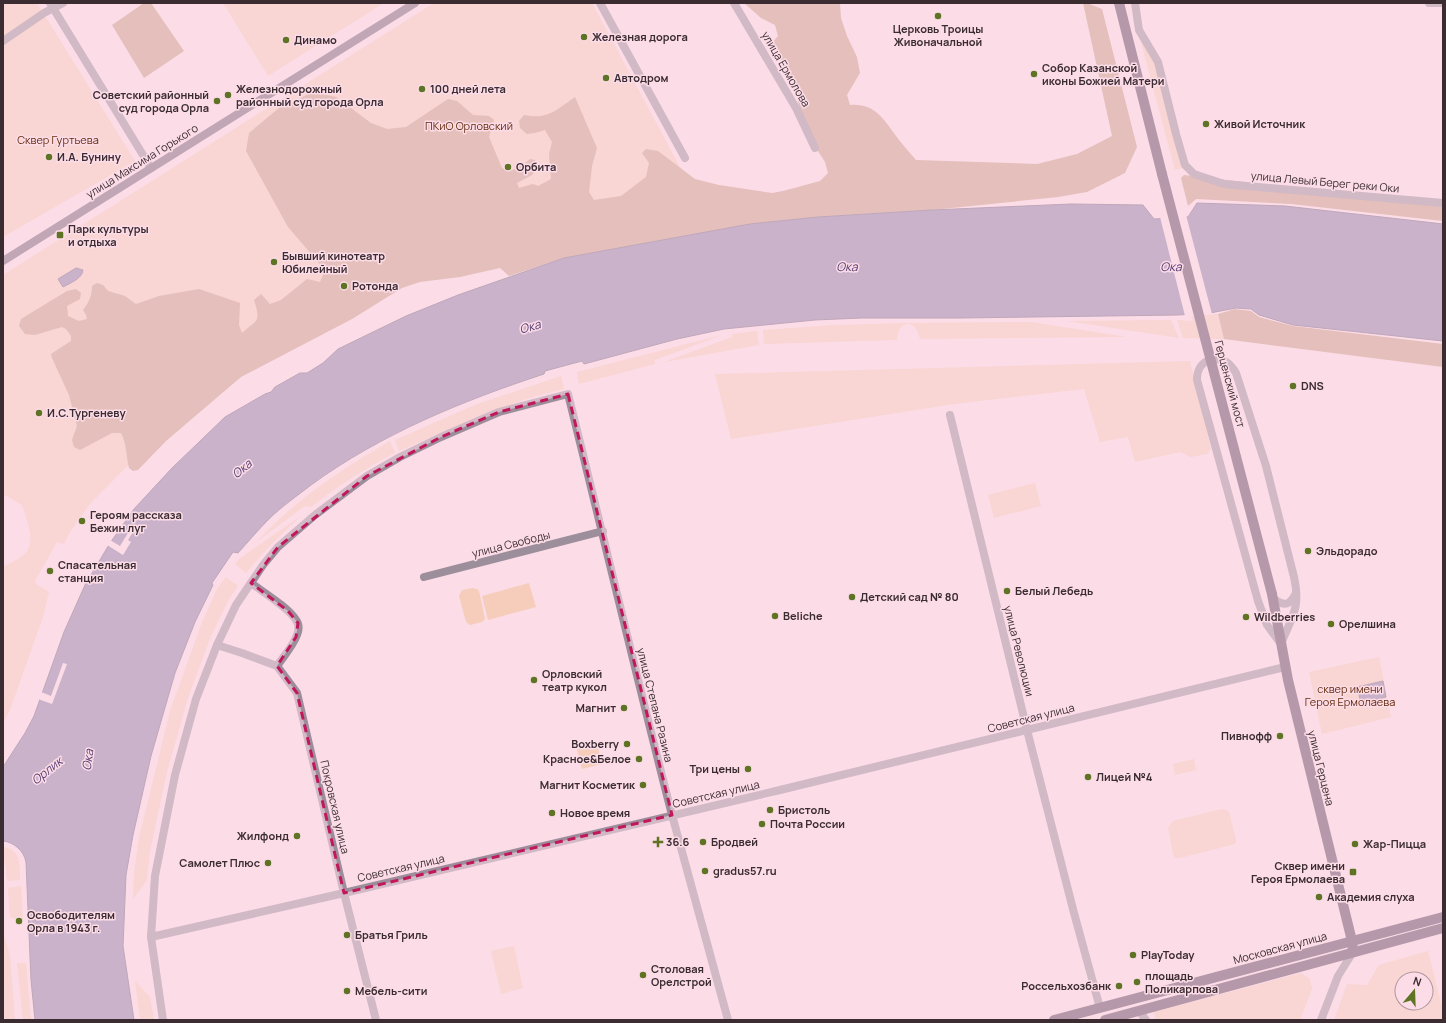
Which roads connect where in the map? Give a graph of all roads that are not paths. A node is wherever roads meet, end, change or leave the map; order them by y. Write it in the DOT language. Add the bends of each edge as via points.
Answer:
graph roads {
  1 [pos="63,3"];
  2 [pos="416,3"];
  3 [pos="600,3"];
  4 [pos="734,3"];
  5 [pos="1119,3"];
  6 [pos="1135,3"];
  7 [pos="1429,3"];
  8 [pos="1443,3"];
  9 [pos="52,6"];
  10 [pos="3,41"];
  11 [pos="815,148"];
  12 [pos="684,158"];
  13 [pos="151,168"];
  14 [pos="1443,204"];
  15 [pos="3,261"];
  16 [pos="950,415"];
  17 [pos="602,531"];
  18 [pos="424,577"];
  19 [pos="251,584"];
  20 [pos="1297,593"];
  21 [pos="1273,597"];
  22 [pos="1281,644"];
  23 [pos="217,645"];
  24 [pos="277,666"];
  25 [pos="1285,667"];
  26 [pos="1027,730"];
  27 [pos="672,815"];
  28 [pos="344,893"];
  29 [pos="1443,917"];
  30 [pos="1443,928"];
  31 [pos="150,937"];
  32 [pos="1352,941"];
  33 [pos="1353,952"];
  34 [pos="1100,1008"];
  35 [pos="1139,1011"];
  36 [pos="163,1020"];
  37 [pos="376,1020"];
  38 [pos="728,1020"];
  39 [pos="1054,1020"];
  40 [pos="1104,1020"];
  41 [pos="1146,1020"];
  42 [pos="1321,1020"];
  1 -- 9 [label="street"];
  2 -- 13 [label="main road, улица Максима Горького"];
  3 -- 12 [label="street"];
  4 -- 11 [label="street, улица Ермолова" via="796,108"];
  5 -- 21 [label="main road, Герценский мост, bridge"];
  6 -- 14 [label="street, улица Левый Берег реки Оки" via="1139,30 1158,62 1176,134 1186,165 1194,174 1224,184"];
  7 -- 8 [label="street"];
  9 -- 10 [label="street"];
  9 -- 13 [label="street"];
  13 -- 15 [label="main road, улица Максима Горького"];
  16 -- 26 [label="street, улица Революции"];
  17 -- 18 [label="street, улица Свободы"];
  17 -- 19 [label="street, улица Степана Разина" via="568,394 499,412 441,437 367,476 278,547"];
  17 -- 27 [label="street, улица Степана Разина"];
  19 -- 23 [label="street" via="236,605"];
  19 -- 24 [label="street" via="288,611 298,623 296,637"];
  20 -- 21 [label="street" via="1286,604"];
  20 -- 22 [label="street" via="1292,619"];
  20 -- 22 [label="street" via="1266,466 1238,380 1228,362 1211,359 1200,366 1197,380 1258,601 1267,625"];
  21 -- 22 [label="main road, улица Герцена"];
  22 -- 25 [label="main road, улица Герцена"];
  23 -- 24 [label="street"];
  23 -- 31 [label="street" via="196,699 175,775 155,876"];
  24 -- 28 [label="street, Покровская улица" via="297,693"];
  25 -- 26 [label="street, Советская улица"];
  25 -- 32 [label="main road, улица Герцена"];
  26 -- 27 [label="street, Советская улица"];
  26 -- 34 [label="street, улица Революции"];
  27 -- 28 [label="street, Советская улица"];
  27 -- 38 [label="street, улица Степана Разина"];
  28 -- 31 [label="street, Советская улица"];
  28 -- 37 [label="street, Покровская улица"];
  29 -- 32 [label="main road, Московская улица"];
  30 -- 33 [label="main road"];
  31 -- 36 [label="street"];
  32 -- 33 [label="main road, улица Герцена"];
  32 -- 34 [label="main road, Московская улица"];
  33 -- 35 [label="main road"];
  33 -- 42 [label="street" via="1338,976"];
  34 -- 39 [label="main road, Московская улица"];
  34 -- 40 [label="main road"];
  35 -- 40 [label="main road"];
  35 -- 41 [label="street"];
}
